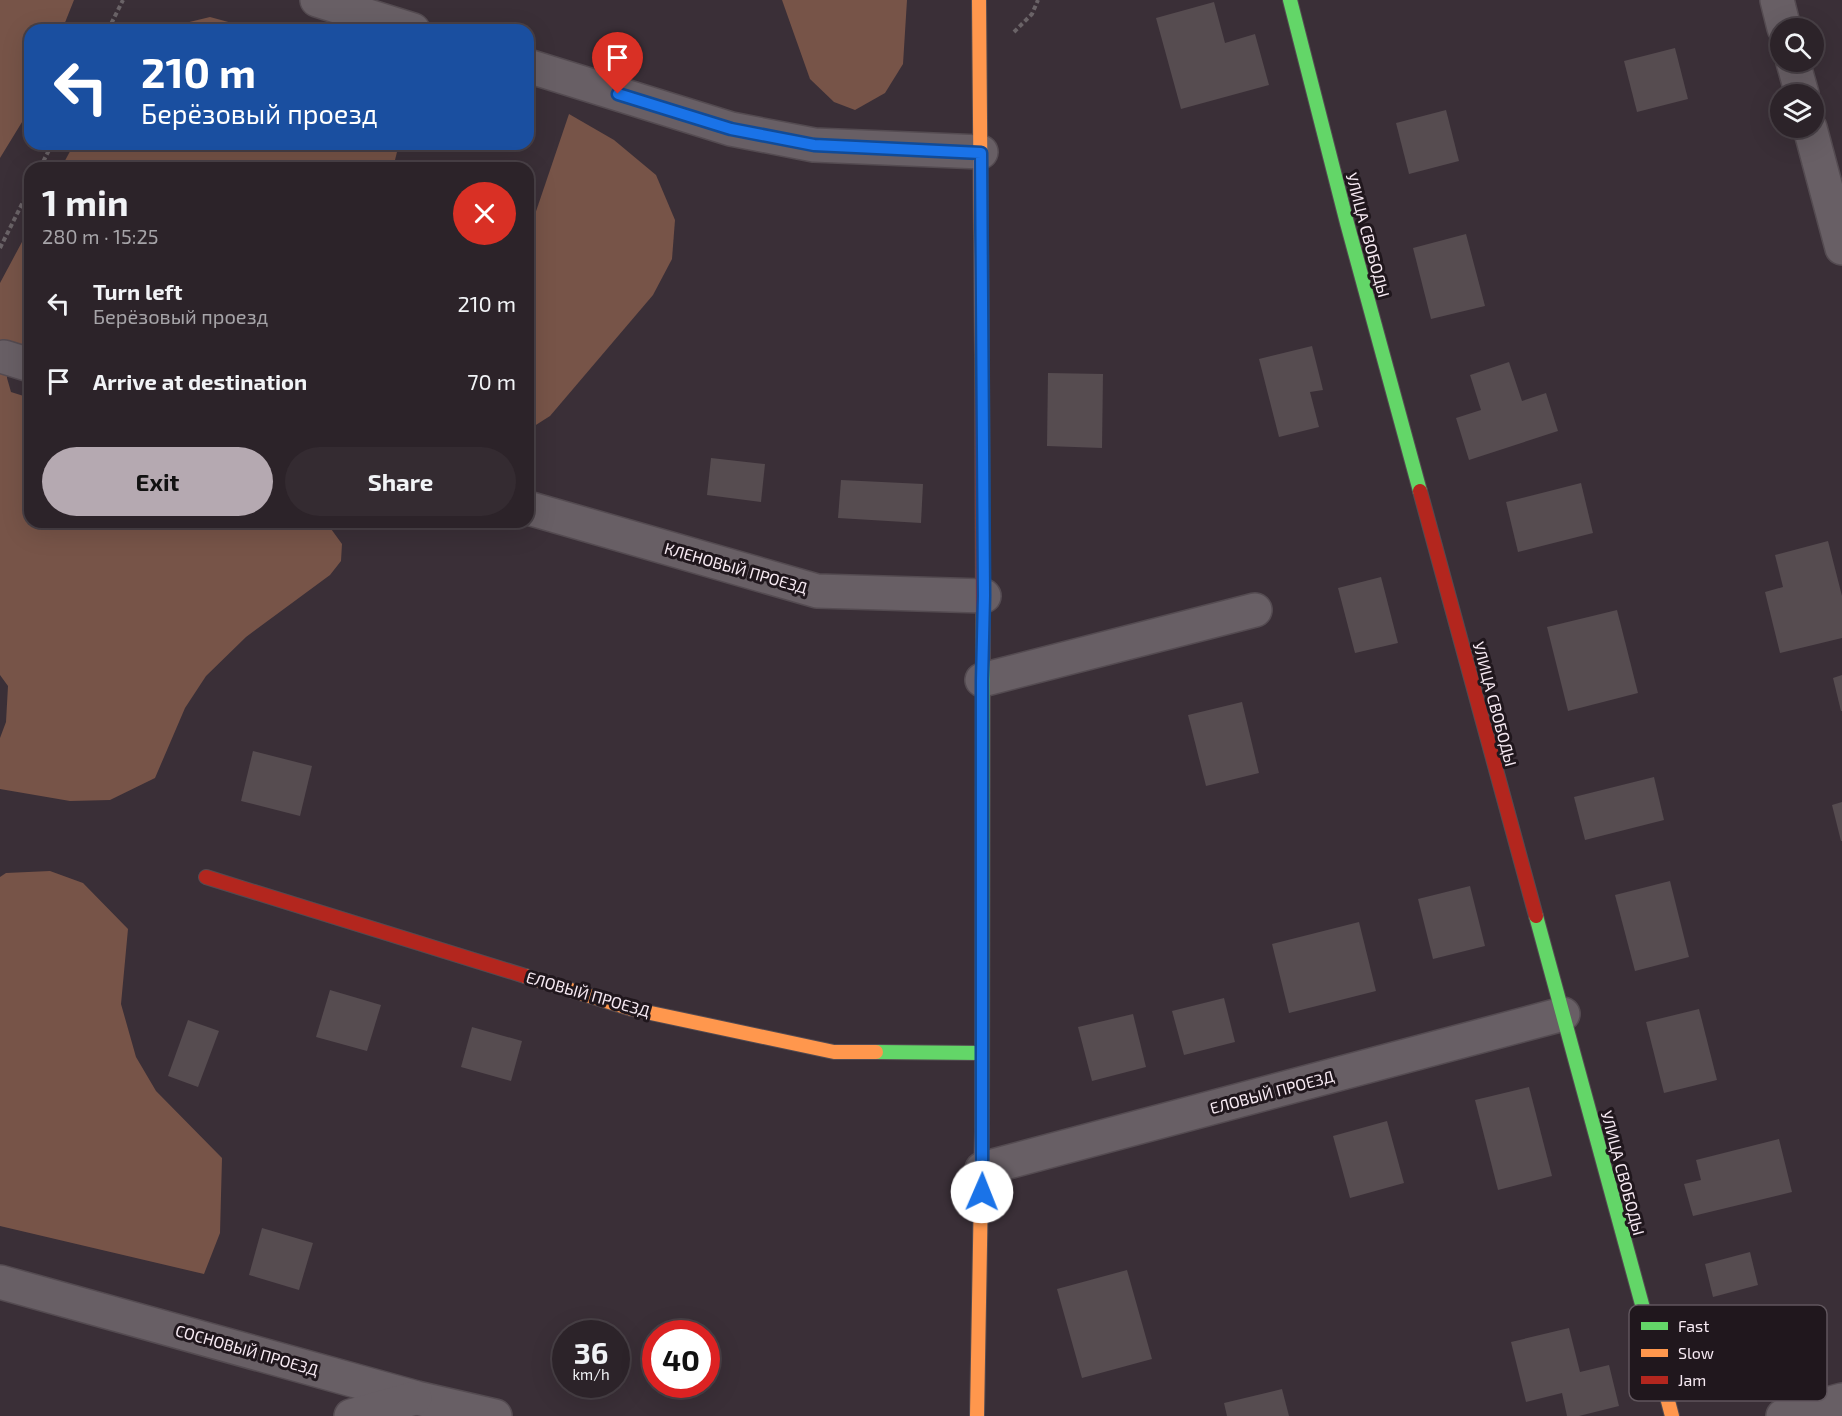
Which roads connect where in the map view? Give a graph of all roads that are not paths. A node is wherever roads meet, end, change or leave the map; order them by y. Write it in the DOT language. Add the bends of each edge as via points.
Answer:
graph roads {
  1 [pos="317,0"];
  2 [pos="979,0"];
  3 [pos="1290,0"];
  4 [pos="1777,0"];
  5 [pos="1782,18"];
  6 [pos="394,24"];
  7 [pos="534,68"];
  8 [pos="1813,138"];
  9 [pos="981,153"];
  10 [pos="1842,248"];
  11 [pos="534,510"];
  12 [pos="984,596"];
  13 [pos="1255,610"];
  14 [pos="982,680"];
  15 [pos="206,877"];
  16 [pos="1563,1014"];
  17 [pos="981,1053"];
  18 [pos="982,1169"];
  19 [pos="0,1282"];
  20 [pos="1642,1305"];
  21 [pos="417,1398"];
  22 [pos="1842,1400"];
  23 [pos="1668,1401"];
  24 [pos="351,1416"];
  25 [pos="495,1416"];
  26 [pos="978,1416"];
  27 [pos="1672,1416"];
  28 [pos="1783,1416"];
  1 -- 6 [label="street"];
  2 -- 9 [label="street"];
  3 -- 16 [label="street, УЛИЦА СВОБОДЫ" via="1353,246"];
  4 -- 5 [label="street"];
  7 -- 9 [label="street" via="731,129 814,145"];
  8 -- 10 [label="street"];
  9 -- 12 [label="street"];
  11 -- 12 [label="street, КЛЕНОВЫЙ ПРОЕЗД" via="817,591"];
  12 -- 14 [label="street"];
  13 -- 14 [label="street"];
  14 -- 17 [label="street"];
  15 -- 17 [label="street, ЕЛОВЫЙ ПРОЕЗД" via="632,1009 834,1052"];
  16 -- 18 [label="street, ЕЛОВЫЙ ПРОЕЗД"];
  16 -- 20 [label="street, УЛИЦА СВОБОДЫ"];
  17 -- 18 [label="street"];
  18 -- 26 [label="street"];
  19 -- 21 [label="street, СОСНОВЫЙ ПРОЕЗД"];
  21 -- 24 [label="street"];
  21 -- 25 [label="street, СОСНОВЫЙ ПРОЕЗД"];
  22 -- 28 [label="street"];
  23 -- 27 [label="street, УЛИЦА СВОБОДЫ"];
}
